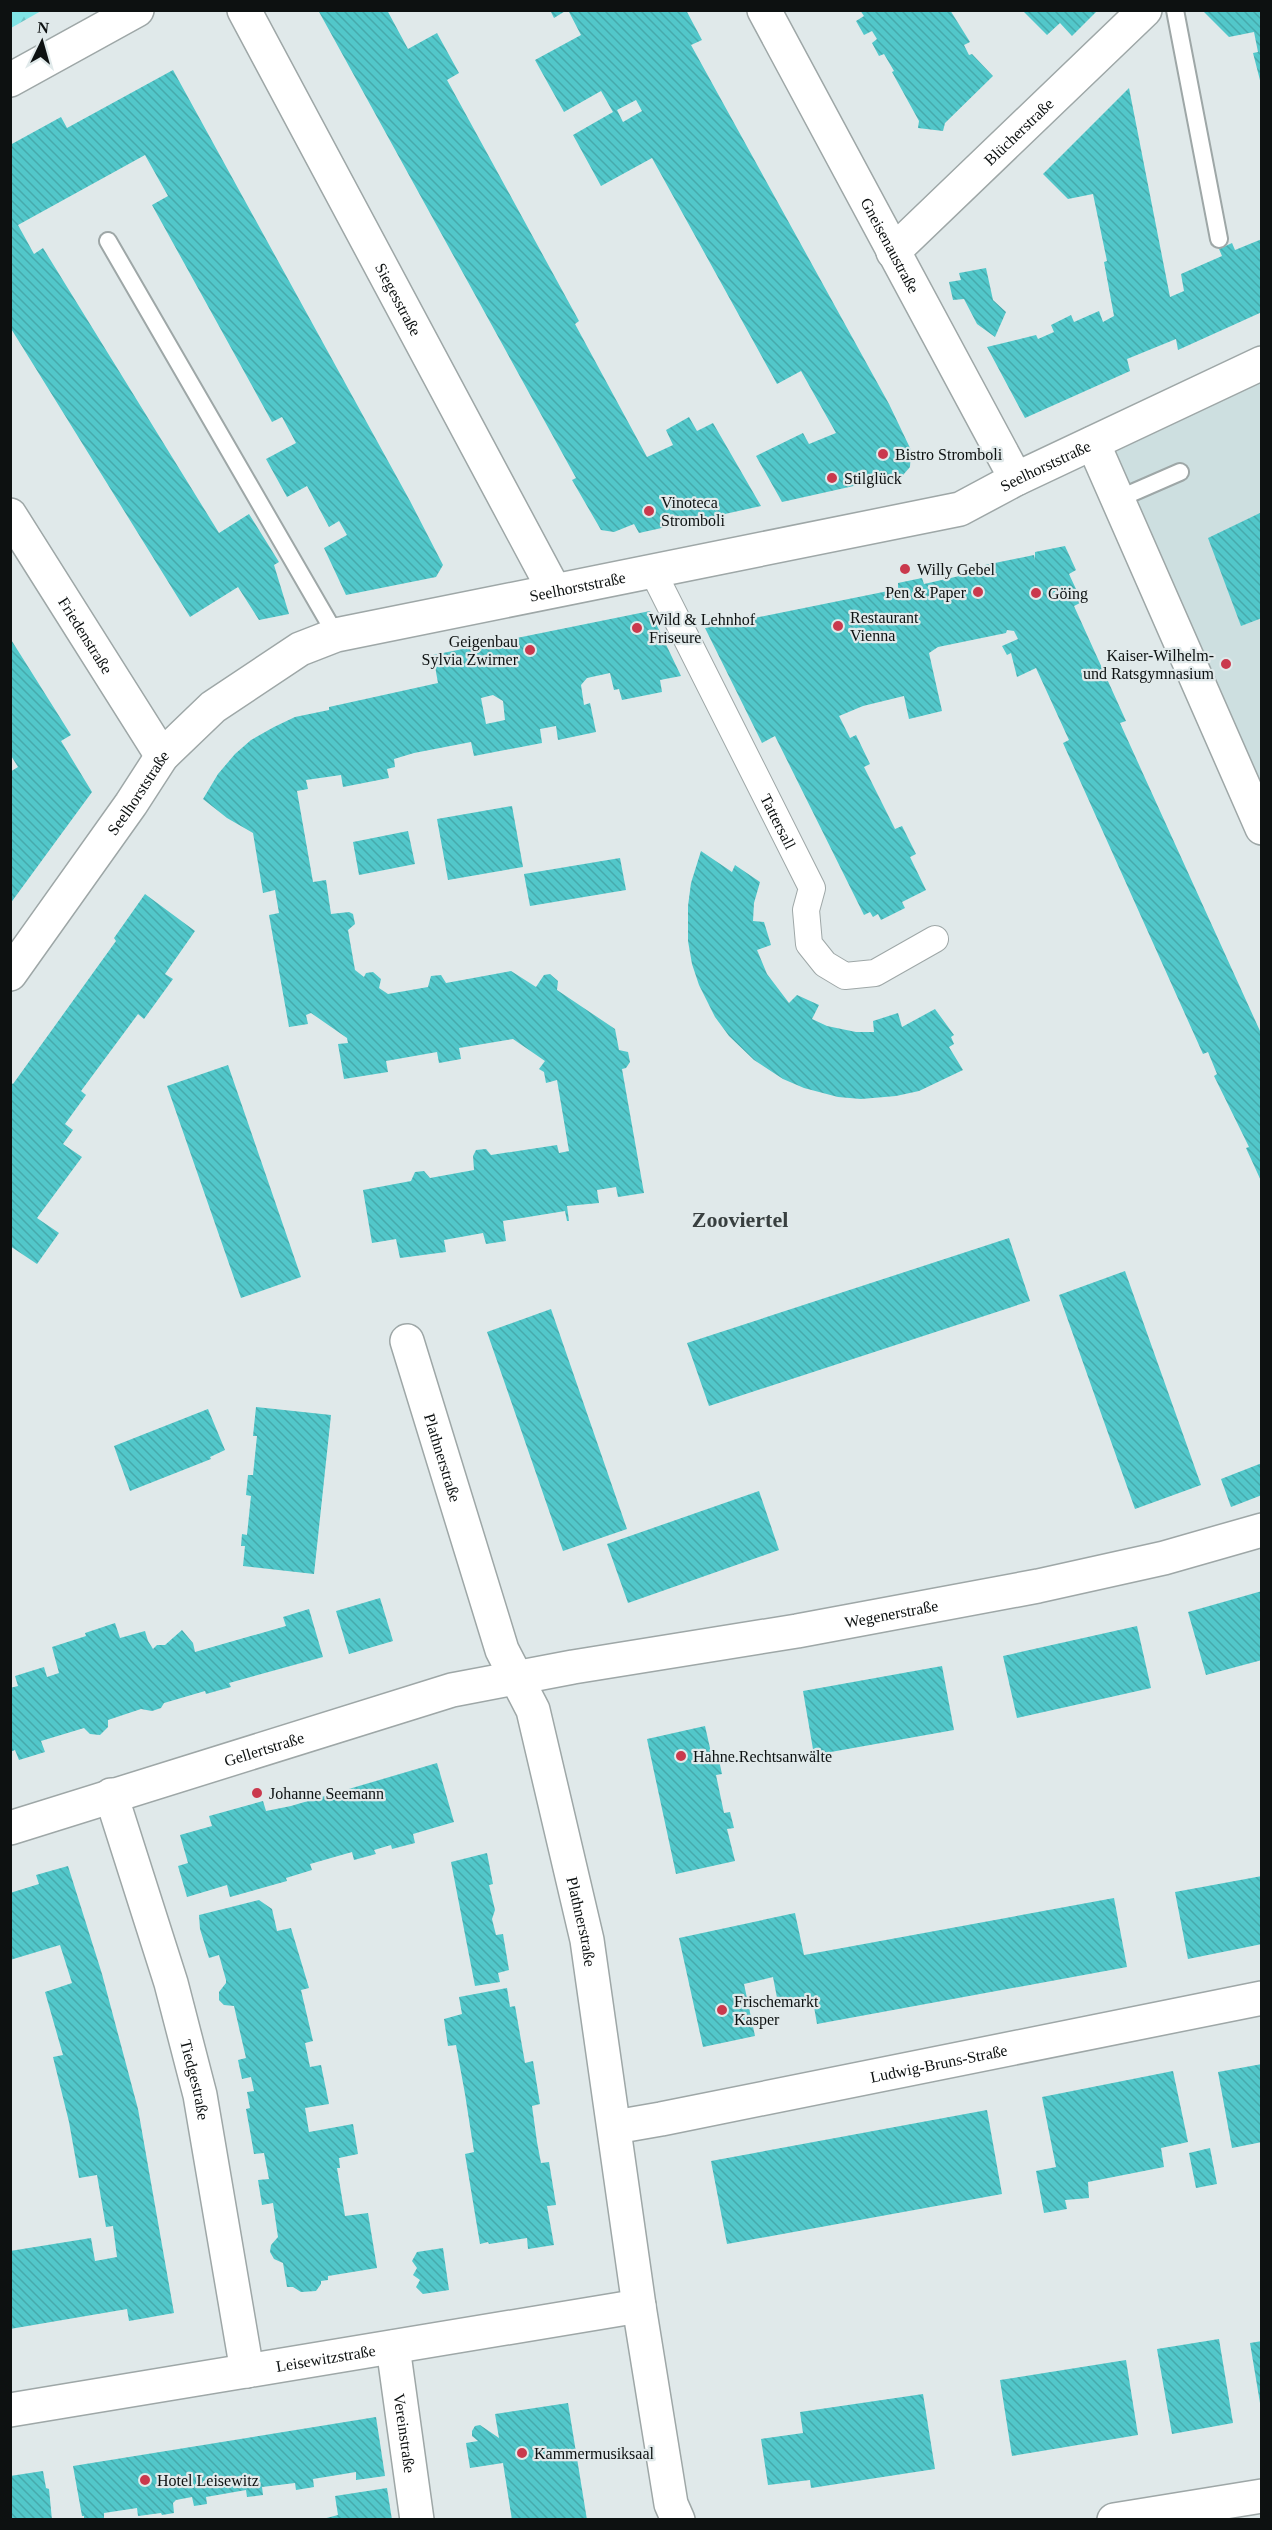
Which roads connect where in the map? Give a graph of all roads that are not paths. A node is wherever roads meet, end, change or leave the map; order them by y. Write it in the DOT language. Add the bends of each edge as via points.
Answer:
graph roads {
  1 [pos="137,10"];
  2 [pos="244,10"];
  3 [pos="764,10"];
  4 [pos="1145,10"];
  5 [pos="1175,10"];
  6 [pos="10,80"];
  7 [pos="1219,239"];
  8 [pos="108,241"];
  9 [pos="893,252"];
  10 [pos="1262,363"];
  11 [pos="1093,443"];
  12 [pos="1180,472"];
  13 [pos="1016,479"];
  14 [pos="1118,499"];
  15 [pos="10,515"];
  16 [pos="653,572"];
  17 [pos="554,590"];
  18 [pos="336,635"];
  19 [pos="162,756"];
  20 [pos="1262,828"];
  21 [pos="935,939"];
  22 [pos="14,960"];
  23 [pos="407,1341"];
  24 [pos="1262,1530"];
  25 [pos="518,1677"];
  26 [pos="111,1795"];
  27 [pos="10,1828"];
  28 [pos="1262,1998"];
  29 [pos="615,2127"];
  30 [pos="639,2306"];
  31 [pos="393,2347"];
  32 [pos="247,2371"];
  33 [pos="10,2410"];
  34 [pos="1262,2496"];
  35 [pos="1173,2515"];
  36 [pos="417,2520"];
  37 [pos="678,2520"];
  38 [pos="1114,2520"];
  1 -- 6 [label="street"];
  2 -- 17 [label="street, Siegesstraße"];
  3 -- 9 [label="street, Gneisenaustraße"];
  4 -- 9 [label="street, Blücherstraße"];
  5 -- 7 [label="lane"];
  8 -- 18 [label="lane"];
  9 -- 13 [label="street, Gneisenaustraße"];
  10 -- 11 [label="street, Seelhorststraße"];
  11 -- 13 [label="street, Seelhorststraße"];
  11 -- 14 [label="street"];
  12 -- 14 [label="lane"];
  13 -- 16 [label="street, Seelhorststraße" via="960,509"];
  14 -- 20 [label="street"];
  15 -- 19 [label="street, Friedenstraße"];
  16 -- 17 [label="street, Seelhorststraße"];
  16 -- 21 [label="street, Tattersall" via="812,888 806,910 809,944 825,964 845,976 875,973"];
  17 -- 18 [label="street, Seelhorststraße"];
  18 -- 19 [label="street, Seelhorststraße" via="300,649 213,707"];
  19 -- 22 [label="street, Seelhorststraße" via="131,804"];
  23 -- 25 [label="street, Plathnerstraße" via="502,1650"];
  24 -- 25 [label="street, Wegenerstraße" via="1164,1558 1038,1586"];
  25 -- 26 [label="street, Gellertstraße" via="452,1690"];
  25 -- 29 [label="street, Plathnerstraße" via="533,1710 587,1940"];
  26 -- 27 [label="street, Gellertstraße"];
  26 -- 32 [label="street, Tiedgestraße" via="171,1983 200,2095"];
  28 -- 29 [label="street, Ludwig-Bruns-Straße"];
  29 -- 30 [label="street, Plathnerstraße"];
  30 -- 31 [label="street, Leisewitzstraße"];
  30 -- 37 [label="street, Plathnerstraße" via="672,2504"];
  31 -- 32 [label="street, Leisewitzstraße"];
  31 -- 36 [label="street, Vereinstraße"];
  32 -- 33 [label="street, Leisewitzstraße"];
  34 -- 35 [label="street"];
  35 -- 38 [label="street"];
}
